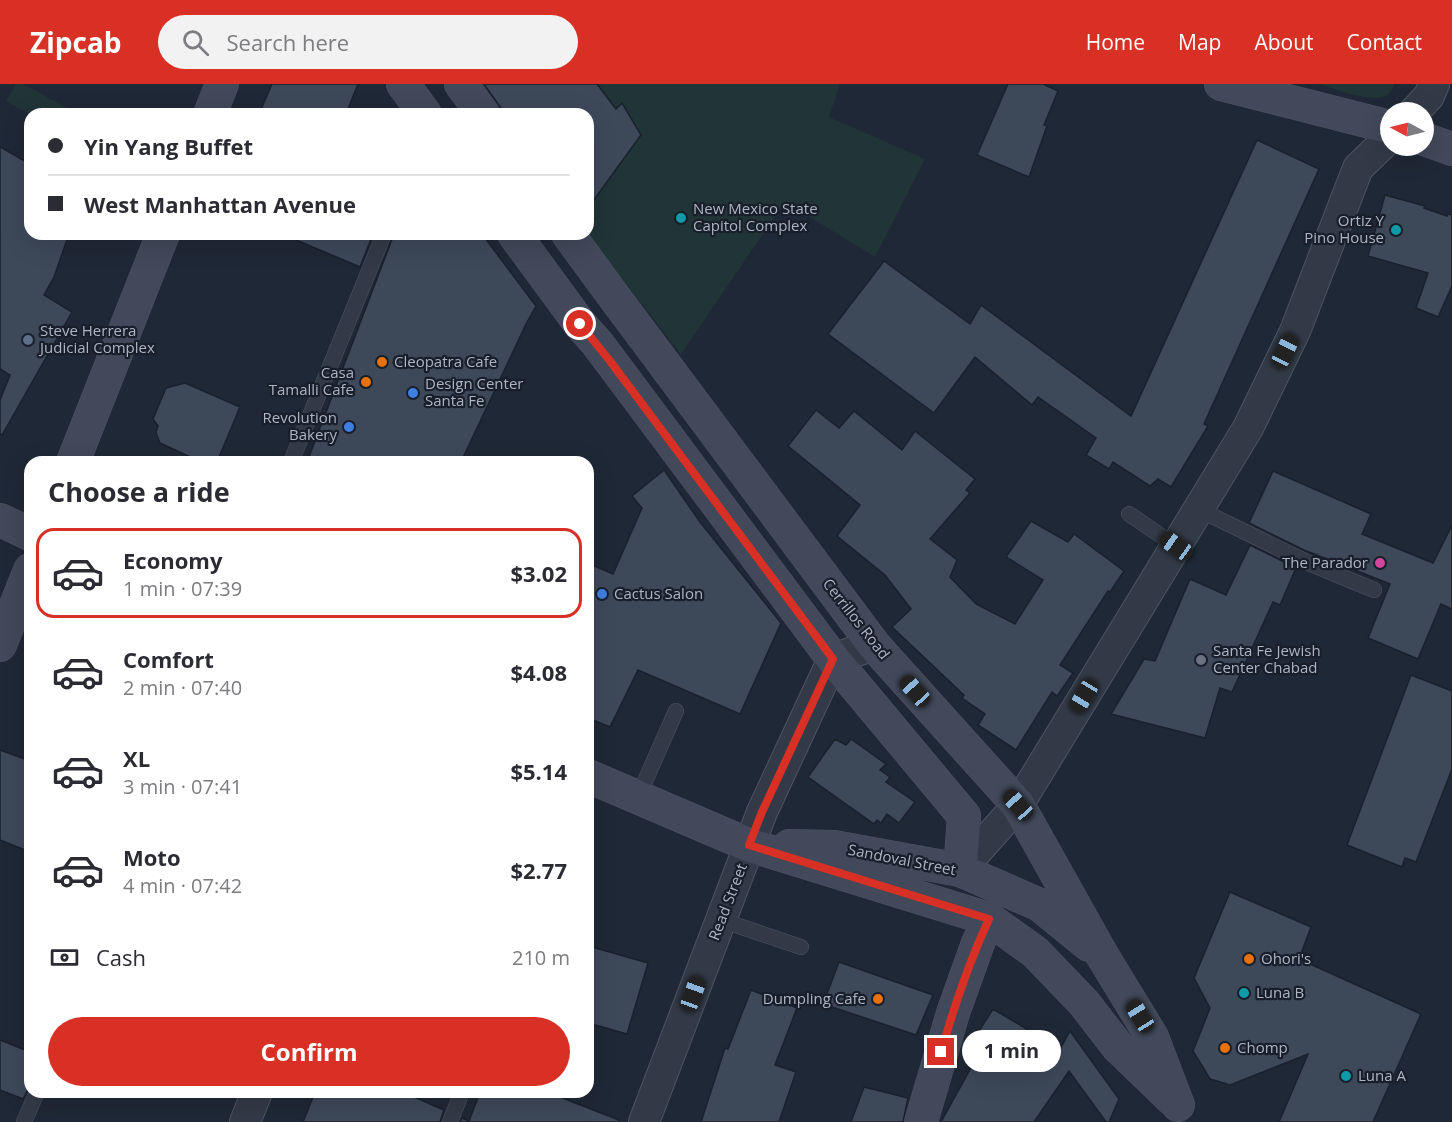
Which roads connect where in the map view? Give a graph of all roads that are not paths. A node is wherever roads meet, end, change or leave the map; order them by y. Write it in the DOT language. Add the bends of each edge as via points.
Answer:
graph roads {
  1 [pos="222,84"];
  2 [pos="403,84"];
  3 [pos="461,84"];
  4 [pos="1221,84"];
  5 [pos="1434,84"];
  6 [pos="1423,102"];
  7 [pos="212,108"];
  8 [pos="421,108"];
  9 [pos="479,108"];
  10 [pos="1380,125"];
  11 [pos="1434,143"];
  12 [pos="1380,147"];
  13 [pos="1452,149"];
  14 [pos="161,240"];
  15 [pos="382,240"];
  16 [pos="518,240"];
  17 [pos="572,240"];
  18 [pos="75,456"];
  19 [pos="293,456"];
  20 [pos="1198,509"];
  21 [pos="1129,514"];
  22 [pos="0,520"];
  23 [pos="24,531"];
  24 [pos="1176,546"];
  25 [pos="24,585"];
  26 [pos="1374,590"];
  27 [pos="0,645"];
  28 [pos="874,645"];
  29 [pos="833,659"];
  30 [pos="676,711"];
  31 [pos="594,780"];
  32 [pos="638,797"];
  33 [pos="1018,805"];
  34 [pos="749,845"];
  35 [pos="960,870"];
  36 [pos="989,919"];
  37 [pos="721,920"];
  38 [pos="801,947"];
  39 [pos="1102,956"];
  40 [pos="1084,1004"];
  41 [pos="34,1098"];
  42 [pos="255,1098"];
  43 [pos="460,1098"];
  44 [pos="1184,1114"];
  45 [pos="24,1122"];
  46 [pos="245,1122"];
  47 [pos="450,1122"];
  48 [pos="644,1122"];
  49 [pos="921,1122"];
  1 -- 7 [label="street"];
  2 -- 8 [label="street"];
  3 -- 9 [label="street"];
  4 -- 10 [label="street"];
  5 -- 6 [label="street"];
  11 -- 13 [label="street"];
  12 -- 20 [label="street" via="1358,168 1295,331 1248,428"];
  14 -- 18 [label="street"];
  15 -- 19 [label="lane"];
  16 -- 29 [label="street"];
  17 -- 28 [label="street, Cerrillos Road"];
  20 -- 24 [label="street"];
  20 -- 26 [label="lane"];
  21 -- 24 [label="lane"];
  22 -- 23 [label="street"];
  24 -- 33 [label="street"];
  25 -- 27 [label="street"];
  28 -- 29 [label="street"];
  28 -- 33 [label="street, Cerrillos Road"];
  29 -- 34 [label="street, Read Street"];
  29 -- 35 [label="street" via="964,816"];
  30 -- 32 [label="lane"];
  31 -- 32 [label="street, Sandoval Street"];
  32 -- 34 [label="street, Sandoval Street"];
  33 -- 35 [label="street"];
  33 -- 39 [label="street, Cerrillos Road"];
  34 -- 35 [label="street, Sandoval Street" via="834,847"];
  34 -- 36 [label="street, Sandoval Street"];
  34 -- 37 [label="street, Read Street"];
  35 -- 39 [label="street, Sandoval Street" via="1040,905"];
  35 -- 40 [label="street, Cerrillos Road" via="1057,940 1074,963"];
  36 -- 40 [label="street, Cerrillos Road" via="1035,952"];
  36 -- 49 [label="street" via="953,1013"];
  37 -- 38 [label="lane"];
  37 -- 48 [label="street, Read Street"];
  39 -- 44 [label="street, Cerrillos Road" via="1152,1037"];
  40 -- 44 [label="street, Cerrillos Road" via="1118,1047"];
  41 -- 45 [label="lane"];
  42 -- 46 [label="street"];
  43 -- 47 [label="lane"];
}
